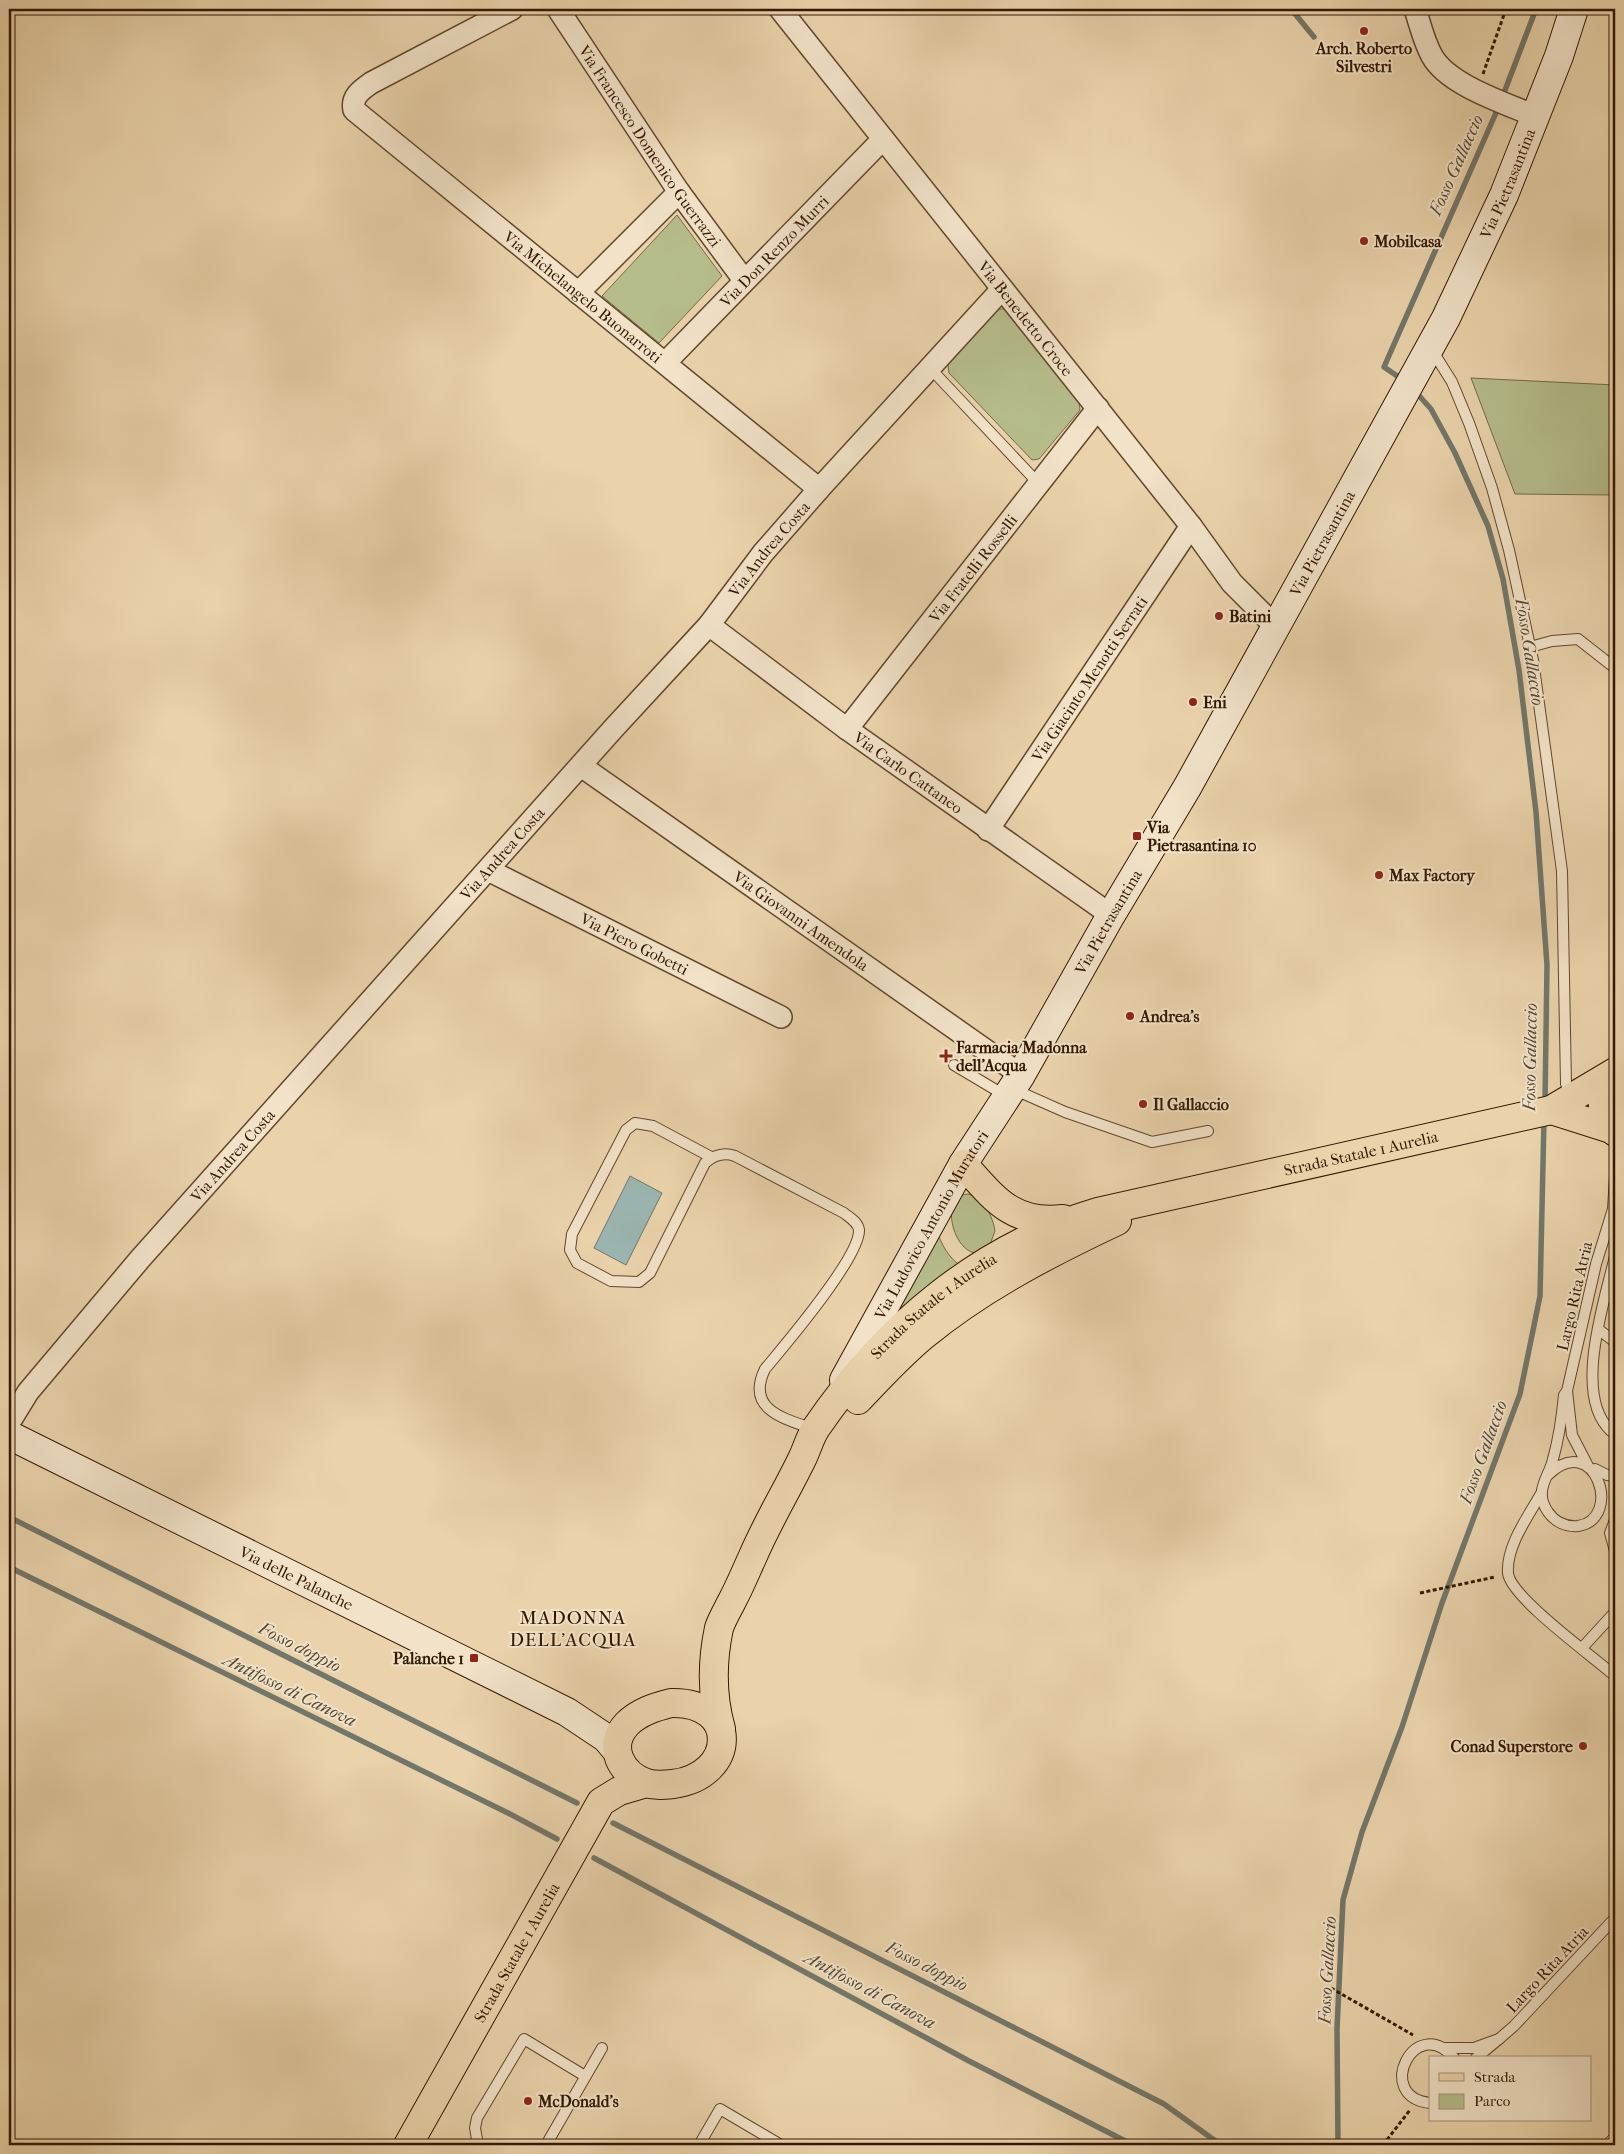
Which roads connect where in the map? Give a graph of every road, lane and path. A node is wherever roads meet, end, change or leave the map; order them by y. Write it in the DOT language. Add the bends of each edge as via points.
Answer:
graph roads {
  1 [pos="512,9"];
  2 [pos="558,9"];
  3 [pos="780,9"];
  4 [pos="1415,9"];
  5 [pos="1506,9"];
  6 [pos="1574,9"];
  7 [pos="1479,92"];
  8 [pos="1535,116"];
  9 [pos="883,139"];
  10 [pos="679,192"];
  11 [pos="744,280"];
  12 [pos="1002,289"];
  13 [pos="578,293"];
  14 [pos="1425,356"];
  15 [pos="666,362"];
  16 [pos="930,368"];
  17 [pos="1098,408"];
  18 [pos="1039,484"];
  19 [pos="819,488"];
  20 [pos="1191,526"];
  21 [pos="709,625"];
  22 [pos="1275,626"];
  23 [pos="1530,647"];
  24 [pos="1615,668"];
  25 [pos="847,729"];
  26 [pos="581,766"];
  27 [pos="988,830"];
  28 [pos="488,870"];
  29 [pos="1111,915"];
  30 [pos="781,1017"];
  31 [pos="954,1065"];
  32 [pos="1615,1072"];
  33 [pos="1566,1084"];
  34 [pos="1010,1093"];
  35 [pos="1552,1110"];
  36 [pos="1208,1131"];
  37 [pos="1615,1135"];
  38 [pos="711,1157"];
  39 [pos="963,1164"];
  40 [pos="1615,1176"];
  41 [pos="1170,1196"];
  42 [pos="1614,1207"];
  43 [pos="1086,1216"];
  44 [pos="1615,1256"];
  45 [pos="1612,1281"];
  46 [pos="1598,1329"];
  47 [pos="1615,1342"];
  48 [pos="1567,1391"];
  49 [pos="9,1424"];
  50 [pos="818,1425"];
  51 [pos="1615,1430"];
  52 [pos="9,1436"];
  53 [pos="1590,1467"];
  54 [pos="1548,1475"];
  55 [pos="1615,1476"];
  56 [pos="1542,1492"];
  57 [pos="773,1514"];
  58 [pos="1615,1520"];
  59 [pos="1615,1551"];
  60 [pos="1508,1574"];
  61 [pos="1420,1593"];
  62 [pos="1615,1612"];
  63 [pos="720,1627"];
  64 [pos="1582,1648"];
  65 [pos="1615,1676"];
  66 [pos="671,1703"];
  67 [pos="633,1720"];
  68 [pos="584,1722"];
  69 [pos="721,1729"];
  70 [pos="617,1754"];
  71 [pos="646,1783"];
  72 [pos="601,1802"];
  73 [pos="1615,1918"];
  74 [pos="1331,1988"];
  75 [pos="1499,2038"];
  76 [pos="1429,2045"];
  77 [pos="602,2048"];
  78 [pos="1444,2048"];
  79 [pos="1452,2056"];
  80 [pos="1478,2056"];
  81 [pos="585,2076"];
  82 [pos="1418,2100"];
  83 [pos="1429,2103"];
  84 [pos="408,2145"];
  85 [pos="478,2145"];
  86 [pos="546,2145"];
  87 [pos="699,2145"];
  88 [pos="781,2145"];
  89 [pos="1383,2145"];
  1 -- 13 [label="street, Via Michelangelo Buonarroti" via="371,83 360,91 354,101 354,110"];
  2 -- 10 [label="street, Via Francesco Domenico Guerrazzi"];
  3 -- 9 [label="street, Via Benedetto Croce"];
  4 -- 7 [label="street" via="1431,56 1439,66"];
  5 -- 7 [label="path"];
  6 -- 8 [label="street, Via Pietrasantina"];
  7 -- 8 [label="street"];
  8 -- 14 [label="street, Via Pietrasantina" via="1496,212"];
  9 -- 11 [label="street, Via Don Renzo Murri"];
  9 -- 12 [label="street, Via Benedetto Croce"];
  10 -- 11 [label="street, Via Francesco Domenico Guerrazzi"];
  10 -- 13 [label="street"];
  11 -- 15 [label="street, Via Don Renzo Murri"];
  12 -- 16 [label="street, Via Andrea Costa"];
  12 -- 17 [label="street, Via Benedetto Croce"];
  13 -- 15 [label="street, Via Michelangelo Buonarroti"];
  14 -- 22 [label="street, Via Pietrasantina"];
  14 -- 23 [label="lane" via="1452,382 1492,488"];
  15 -- 19 [label="street, Via Michelangelo Buonarroti"];
  16 -- 18 [label="lane"];
  16 -- 19 [label="street, Via Andrea Costa"];
  17 -- 18 [label="street, Via Fratelli Rosselli"];
  17 -- 20 [label="street, Via Benedetto Croce"];
  18 -- 25 [label="street, Via Fratelli Rosselli"];
  19 -- 21 [label="street, Via Andrea Costa" via="763,553"];
  20 -- 22 [label="street, Via Benedetto Croce" via="1232,583"];
  20 -- 27 [label="street, Via Giacinto Menotti Serrati"];
  21 -- 25 [label="street, Via Carlo Cattaneo"];
  21 -- 26 [label="street, Via Andrea Costa"];
  22 -- 29 [label="street, Via Pietrasantina" via="1188,786"];
  23 -- 24 [label="lane" via="1578,639"];
  23 -- 33 [label="lane" via="1562,871"];
  25 -- 27 [label="street, Via Carlo Cattaneo"];
  26 -- 28 [label="street, Via Andrea Costa"];
  26 -- 34 [label="street, Via Giovanni Amendola"];
  27 -- 29 [label="street, Via Carlo Cattaneo"];
  28 -- 30 [label="street, Via Piero Gobetti"];
  28 -- 49 [label="street, Via Andrea Costa" via="140,1260 28,1392"];
  29 -- 34 [label="street, Via Pietrasantina"];
  31 -- 34 [label="lane"];
  32 -- 35 [label="main road"];
  32 -- 37 [label="main road" via="1604,1090 1602,1104"];
  34 -- 36 [label="lane" via="1152,1142"];
  34 -- 39 [label="street, Via Ludovico Antonio Muratori"];
  35 -- 37 [label="main road"];
  35 -- 41 [label="main road, Strada Statale 1 Aurelia"];
  38 -- 38 [label="lane" via="705,1163 650,1273 639,1282 611,1281 577,1263 570,1250 572,1234 626,1130 635,1123 653,1126"];
  38 -- 50 [label="lane" via="735,1156 800,1188 858,1224 856,1245 844,1266 760,1379 761,1399 767,1409 779,1416"];
  39 -- 43 [label="main road" via="994,1198 1020,1216 1048,1220"];
  39 -- 50 [label="street, Via Ludovico Antonio Muratori"];
  40 -- 42 [label="lane, Largo Rita Atria"];
  41 -- 43 [label="main road, Strada Statale 1 Aurelia"];
  41 -- 57 [label="main road, Strada Statale 1 Aurelia" via="1062,1246 984,1292 923,1336 849,1409"];
  42 -- 48 [label="lane, Largo Rita Atria" via="1596,1264"];
  43 -- 50 [label="main road, Strada Statale 1 Aurelia" via="1024,1239 956,1282 876,1352"];
  44 -- 45 [label="lane"];
  45 -- 46 [label="lane"];
  46 -- 47 [label="lane"];
  46 -- 51 [label="lane" via="1592,1367 1594,1396 1602,1423 1611,1431"];
  48 -- 53 [label="lane, Largo Rita Atria" via="1572,1434"];
  48 -- 54 [label="lane, Largo Rita Atria"];
  50 -- 57 [label="main road, Strada Statale 1 Aurelia"];
  52 -- 68 [label="street, Via delle Palanche"];
  53 -- 54 [label="lane" via="1574,1462 1564,1464"];
  53 -- 55 [label="lane"];
  53 -- 56 [label="lane, Largo Rita Atria" via="1604,1484 1604,1503 1600,1512 1585,1524 1576,1526 1559,1522 1546,1510"];
  54 -- 56 [label="lane, Largo Rita Atria"];
  56 -- 60 [label="lane, Largo Rita Atria" via="1512,1551"];
  57 -- 63 [label="main road, Strada Statale 1 Aurelia"];
  58 -- 59 [label="lane" via="1610,1533"];
  60 -- 61 [label="path"];
  60 -- 64 [label="lane" via="1531,1607"];
  62 -- 64 [label="lane"];
  63 -- 66 [label="main road" via="699,1677 692,1687"];
  63 -- 69 [label="main road, Strada Statale 1 Aurelia" via="714,1702"];
  64 -- 65 [label="lane"];
  66 -- 67 [label="main road" via="644,1712"];
  66 -- 69 [label="main road" via="694,1704 704,1709"];
  67 -- 68 [label="street, Via delle Palanche" via="605,1726"];
  67 -- 70 [label="main road" via="619,1736"];
  68 -- 70 [label="street, Via delle Palanche" via="606,1738"];
  69 -- 71 [label="main road" via="722,1748 716,1762 706,1771 684,1782"];
  70 -- 71 [label="main road" via="623,1768"];
  70 -- 72 [label="main road, Strada Statale 1 Aurelia" via="613,1776"];
  71 -- 72 [label="main road" via="619,1791"];
  72 -- 84 [label="main road, Strada Statale 1 Aurelia"];
  73 -- 75 [label="lane, Largo Rita Atria"];
  74 -- 76 [label="path"];
  75 -- 78 [label="lane, Largo Rita Atria" via="1474,2048"];
  75 -- 80 [label="lane, Largo Rita Atria"];
  76 -- 78 [label="lane, Largo Rita Atria"];
  76 -- 82 [label="lane" via="1412,2052 1402,2068 1405,2087"];
  77 -- 81 [label="lane"];
  78 -- 79 [label="lane"];
  81 -- 85 [label="lane" via="524,2039 477,2118"];
  81 -- 86 [label="lane"];
  82 -- 83 [label="lane"];
  82 -- 89 [label="path"];
  87 -- 88 [label="lane" via="720,2110"];
}
